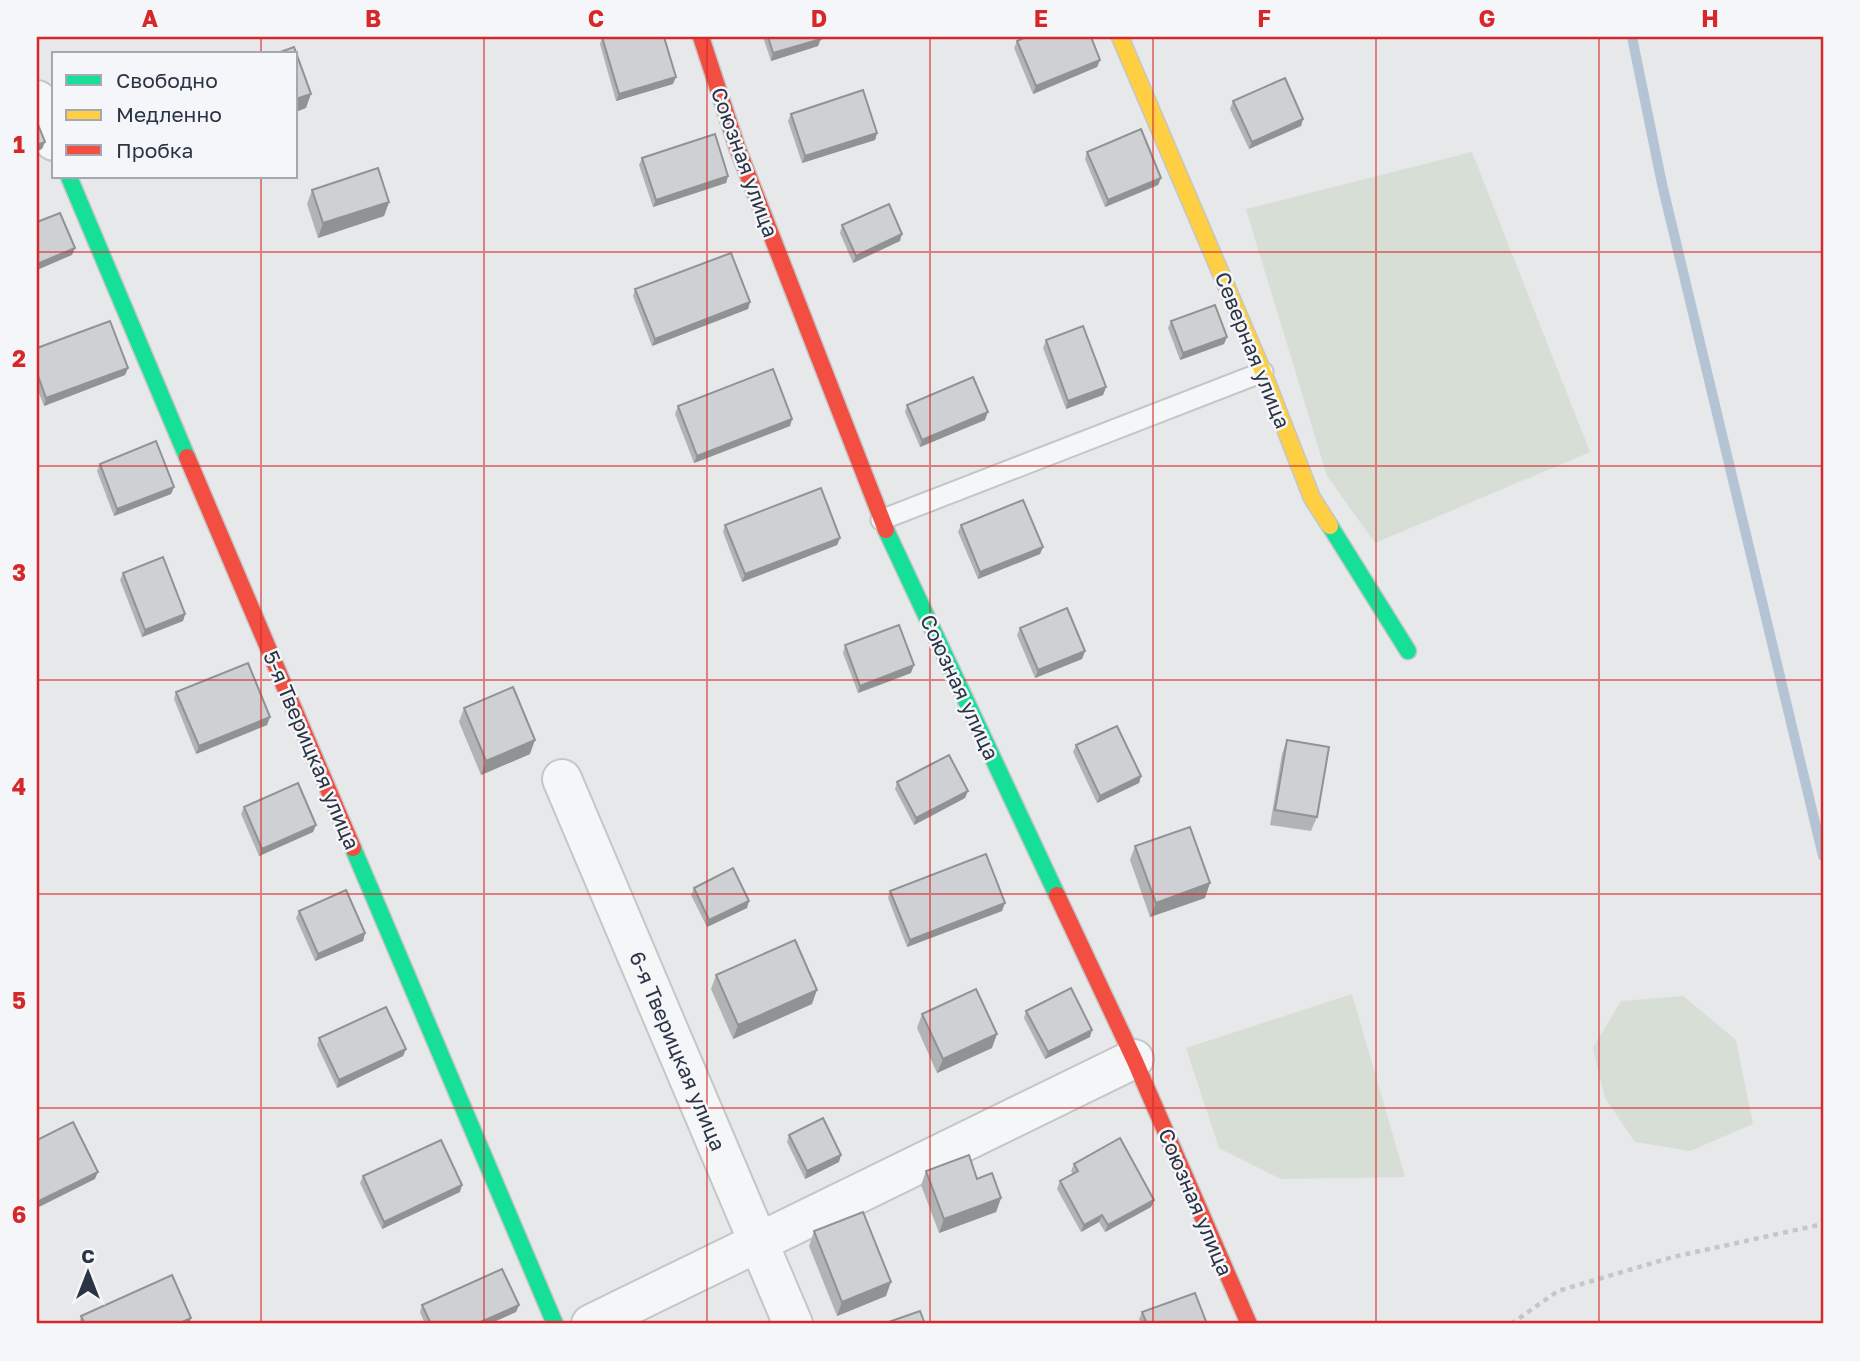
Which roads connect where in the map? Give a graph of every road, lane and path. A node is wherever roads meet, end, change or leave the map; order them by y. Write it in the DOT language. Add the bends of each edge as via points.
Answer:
graph roads {
  1 [pos="701,37"];
  2 [pos="1120,37"];
  3 [pos="37,100"];
  4 [pos="52,136"];
  5 [pos="69,178"];
  6 [pos="1264,372"];
  7 [pos="881,520"];
  8 [pos="1408,651"];
  9 [pos="562,779"];
  10 [pos="1134,1059"];
  11 [pos="1823,1224"];
  12 [pos="759,1241"];
  13 [pos="555,1324"];
  14 [pos="591,1324"];
  15 [pos="793,1324"];
  16 [pos="1249,1324"];
  17 [pos="1511,1324"];
  1 -- 7 [label="street, Союзная улица" via="737,147"];
  2 -- 6 [label="street, Северная улица"];
  3 -- 4 [label="street"];
  5 -- 13 [label="street, 5-я Тверицкая улица"];
  6 -- 7 [label="lane"];
  6 -- 8 [label="street, Северная улица" via="1312,498"];
  7 -- 10 [label="street, Союзная улица"];
  9 -- 12 [label="street, 6-я Тверицкая улица"];
  10 -- 12 [label="street"];
  10 -- 16 [label="street, Союзная улица"];
  11 -- 17 [label="path" via="1673,1257 1558,1291"];
  12 -- 14 [label="street"];
  12 -- 15 [label="street, 6-я Тверицкая улица"];
}
